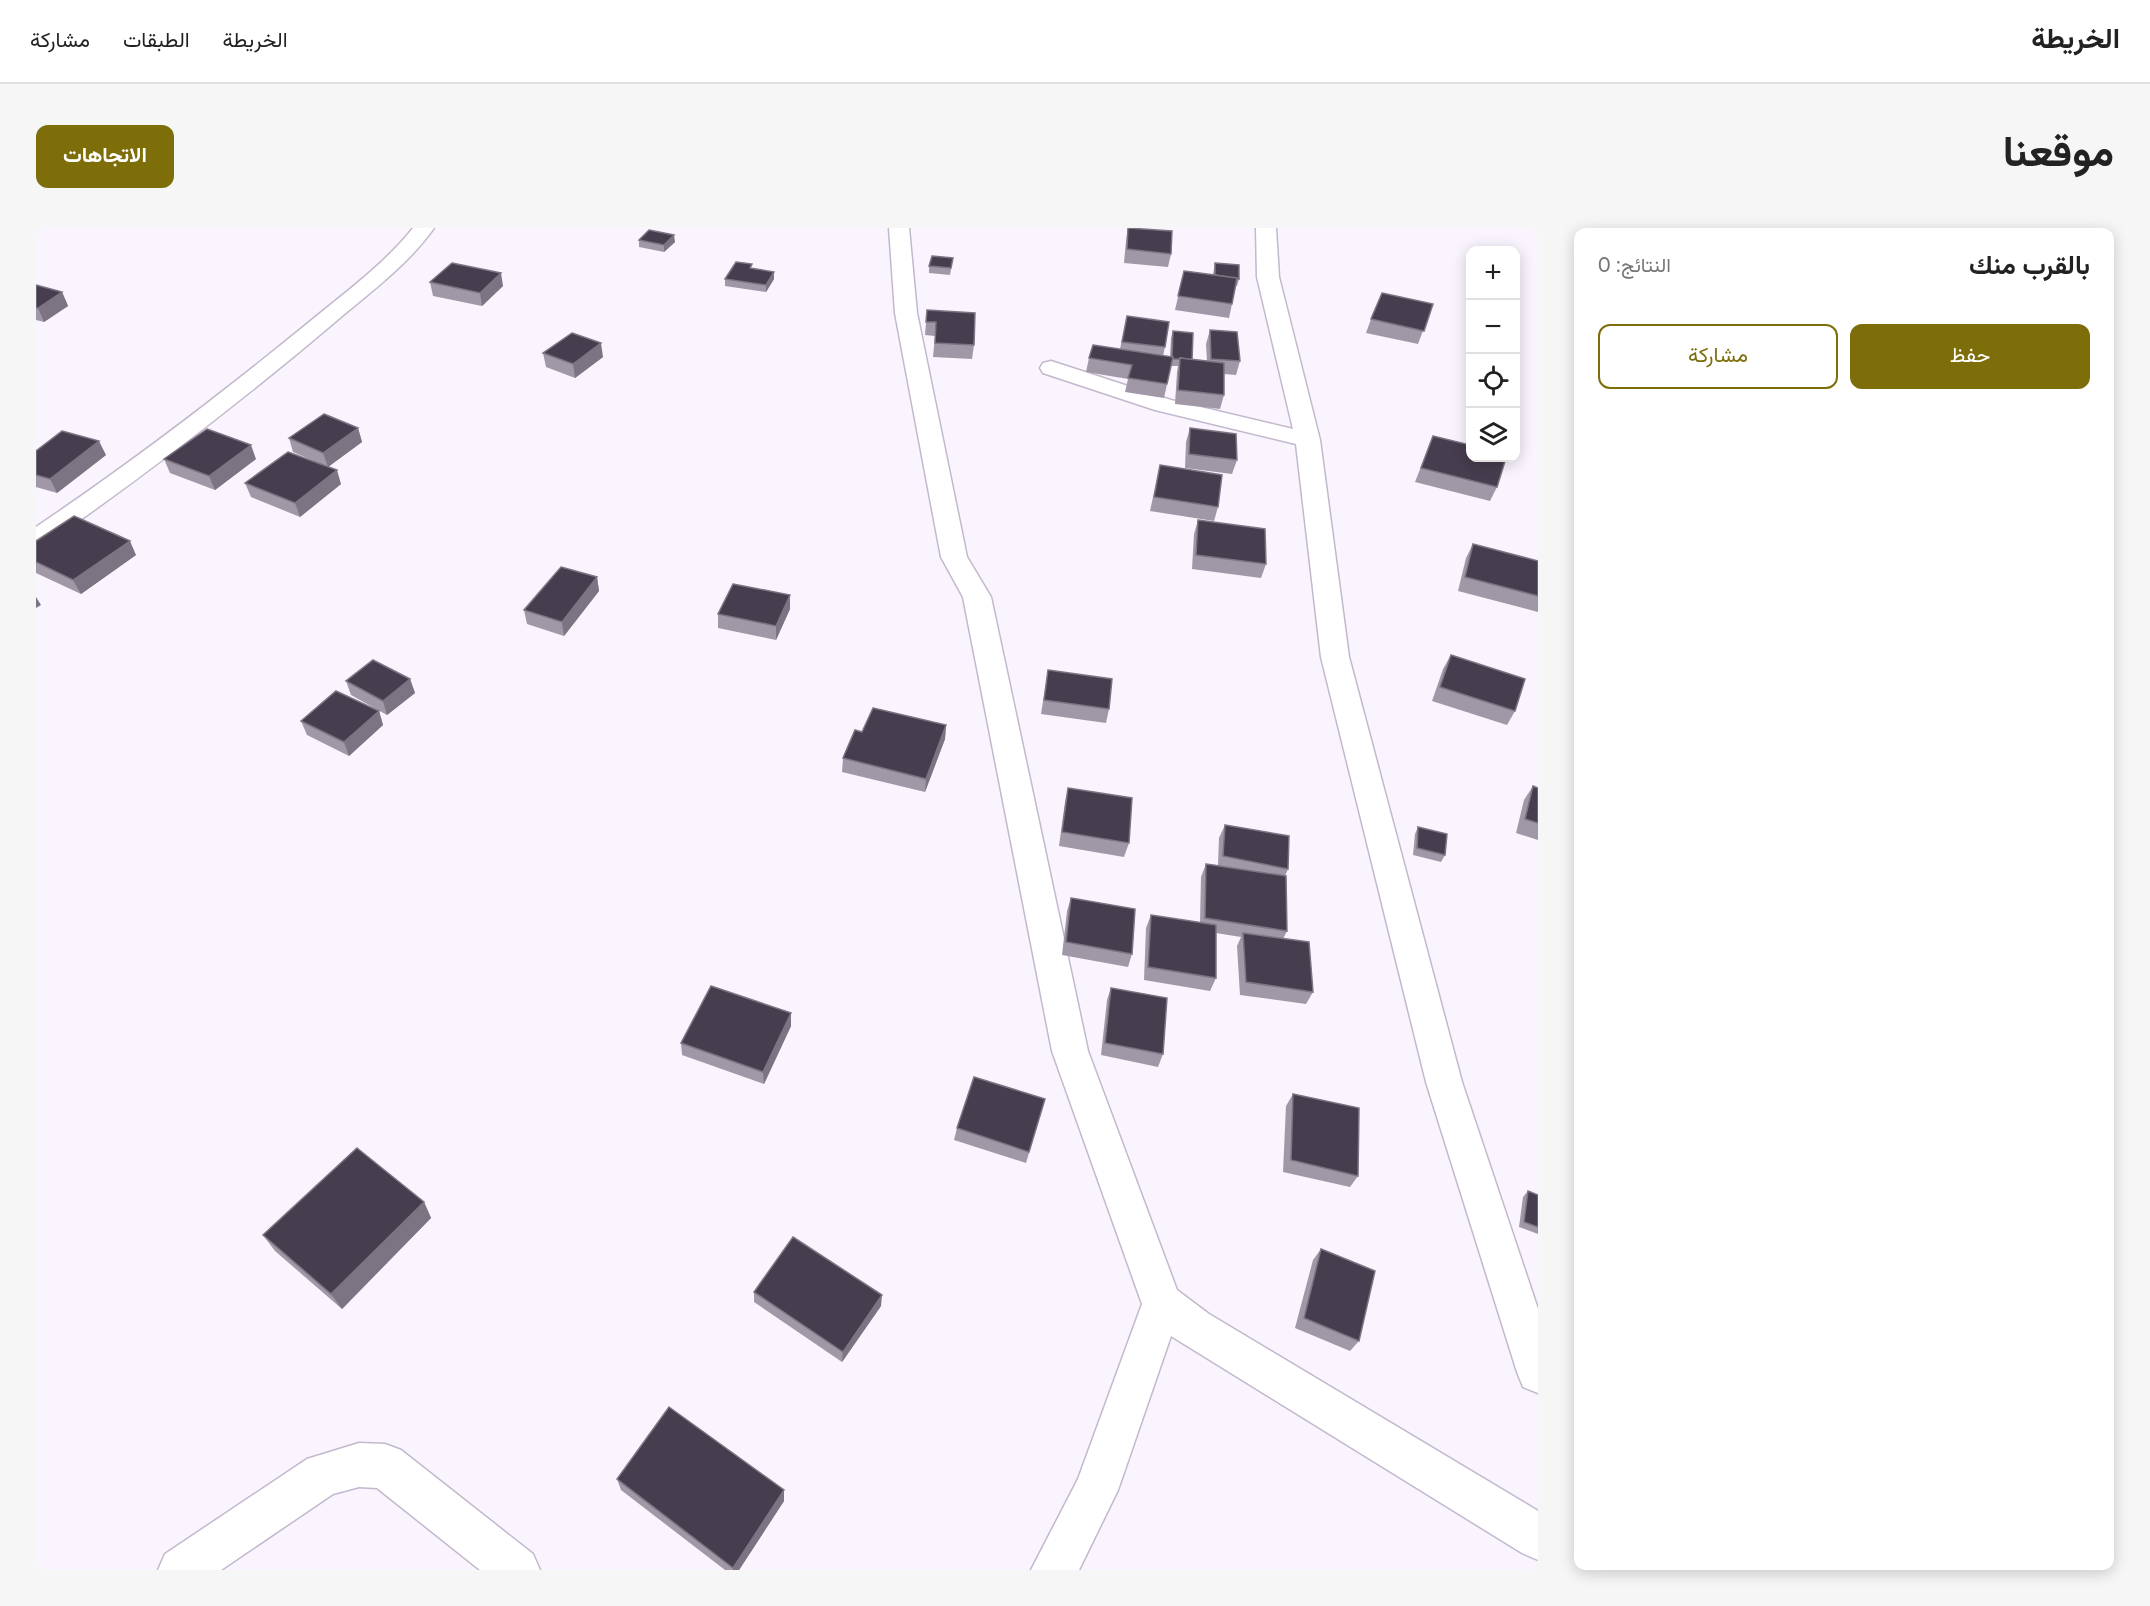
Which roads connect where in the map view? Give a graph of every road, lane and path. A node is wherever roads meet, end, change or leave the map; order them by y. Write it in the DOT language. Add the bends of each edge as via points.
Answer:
graph roads {
  1 [pos="424,228"];
  2 [pos="899,228"];
  3 [pos="1266,228"];
  4 [pos="1051,368"];
  5 [pos="1308,440"];
  6 [pos="36,539"];
  7 [pos="1162,1304"];
  8 [pos="1538,1372"];
  9 [pos="1538,1537"];
  10 [pos="181,1570"];
  11 [pos="517,1570"];
  12 [pos="1054,1570"];
  1 -- 6 [label="street" via="409,247 292,347"];
  2 -- 7 [label="street" via="906,313 954,557 976,597 1070,1051"];
  3 -- 5 [label="street" via="1268,277"];
  4 -- 5 [label="street" via="1163,405"];
  5 -- 8 [label="street" via="1338,668 1444,1082"];
  7 -- 9 [label="street" via="1194,1328"];
  7 -- 12 [label="street" via="1096,1490"];
  10 -- 11 [label="street" via="323,1475 359,1465 385,1466"];
}
